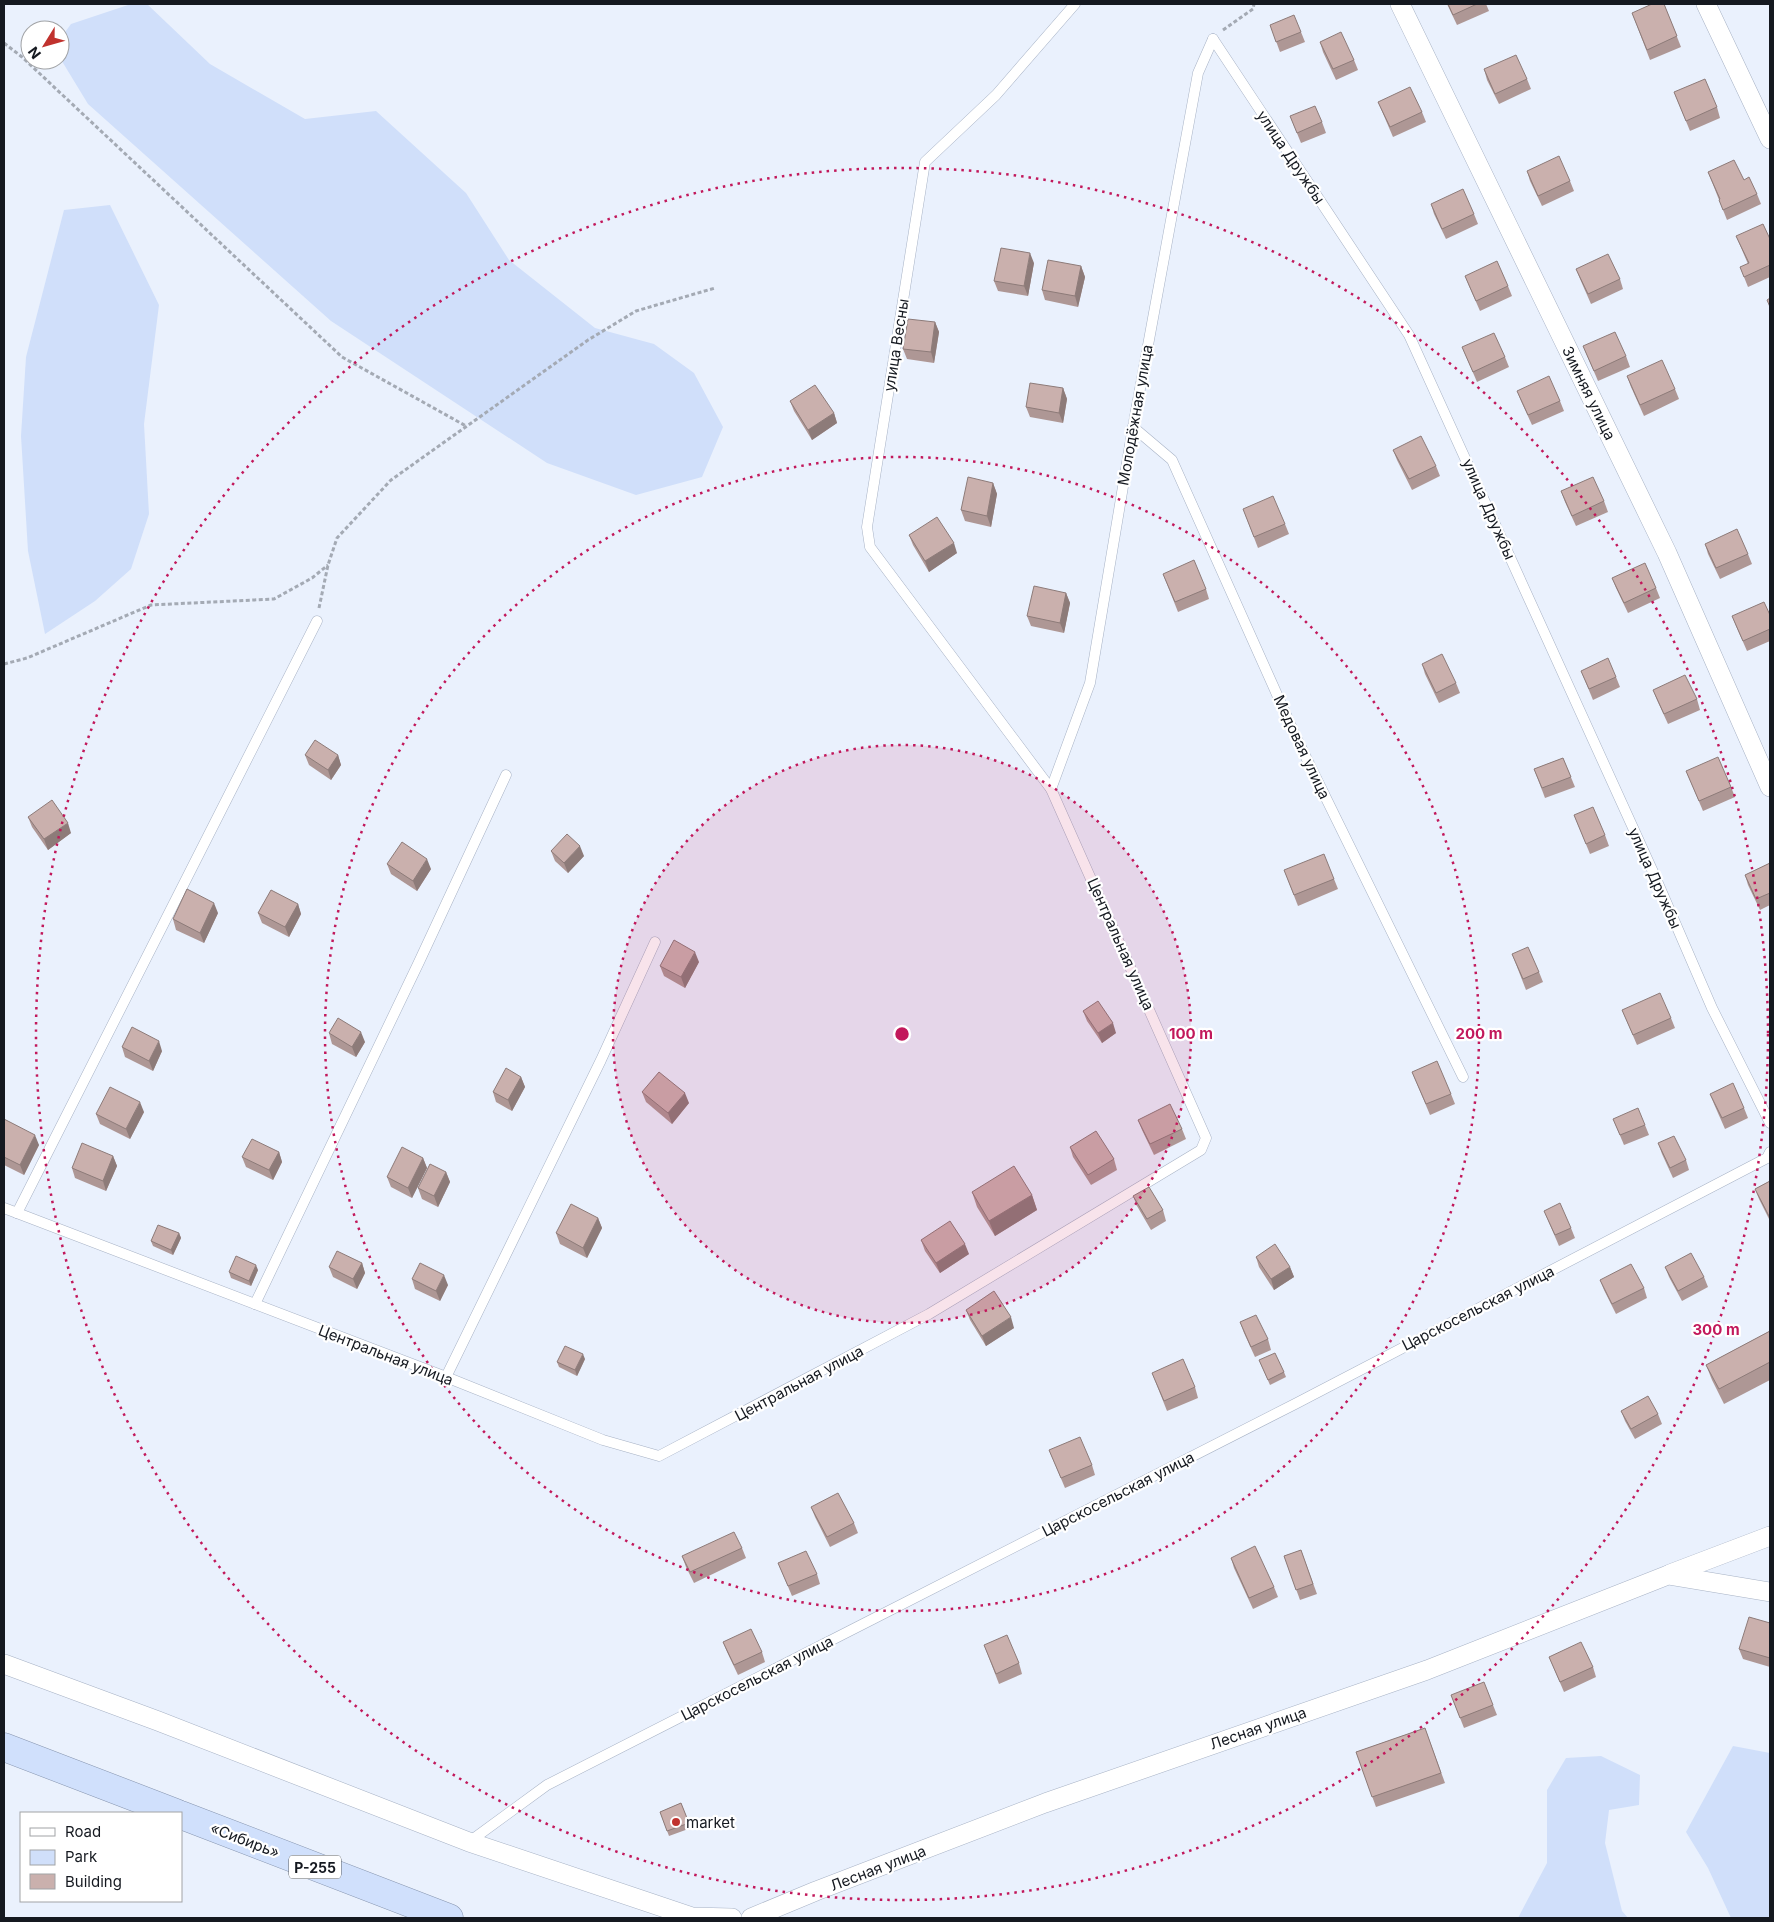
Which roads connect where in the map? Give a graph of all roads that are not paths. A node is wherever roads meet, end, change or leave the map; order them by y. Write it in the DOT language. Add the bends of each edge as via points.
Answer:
graph roads {
  1 [pos="1074,4"];
  2 [pos="1400,4"];
  3 [pos="1706,4"];
  4 [pos="1213,39"];
  5 [pos="1770,139"];
  6 [pos="1133,426"];
  7 [pos="867,527"];
  8 [pos="317,621"];
  9 [pos="506,774"];
  10 [pos="1770,787"];
  11 [pos="1051,789"];
  12 [pos="655,942"];
  13 [pos="1463,1078"];
  14 [pos="1770,1124"];
  15 [pos="1770,1152"];
  16 [pos="4,1208"];
  17 [pos="17,1213"];
  18 [pos="255,1304"];
  19 [pos="446,1377"];
  20 [pos="1770,1536"];
  21 [pos="1668,1574"];
  22 [pos="1770,1592"];
  23 [pos="4,1664"];
  24 [pos="4,1747"];
  25 [pos="173,1812"];
  26 [pos="182,1815"];
  27 [pos="469,1842"];
  28 [pos="449,1918"];
  29 [pos="732,1918"];
  30 [pos="751,1918"];
  1 -- 7 [label="lane, улица Весны" via="996,96 925,162"];
  2 -- 10 [label="street, Зимняя улица" via="1667,553"];
  3 -- 5 [label="street"];
  4 -- 6 [label="lane, Молодёжная улица" via="1198,73"];
  4 -- 14 [label="lane, улица Дружбы" via="1409,335 1712,1008"];
  6 -- 11 [label="lane, Молодёжная улица" via="1090,683"];
  6 -- 13 [label="lane, Медовая улица" via="1172,460 1296,737"];
  7 -- 11 [label="lane, Центральная улица" via="870,547"];
  8 -- 17 [label="lane"];
  9 -- 18 [label="lane"];
  11 -- 19 [label="lane, Центральная улица" via="1206,1138 1201,1150 929,1314 659,1456 604,1440"];
  12 -- 19 [label="lane"];
  15 -- 27 [label="lane, Царскосельская улица" via="1767,1158 1304,1399 547,1785"];
  16 -- 17 [label="lane, Центральная улица"];
  17 -- 18 [label="lane, Центральная улица"];
  18 -- 19 [label="lane, Центральная улица"];
  20 -- 21 [label="street, Лесная улица"];
  21 -- 22 [label="street"];
  21 -- 30 [label="street, Лесная улица" via="1427,1670 1045,1803"];
  23 -- 27 [label="street"];
  24 -- 25 [label="highway"];
  26 -- 28 [label="highway, «Сибирь» / Р-255"];
  27 -- 29 [label="street" via="692,1917"];
}
